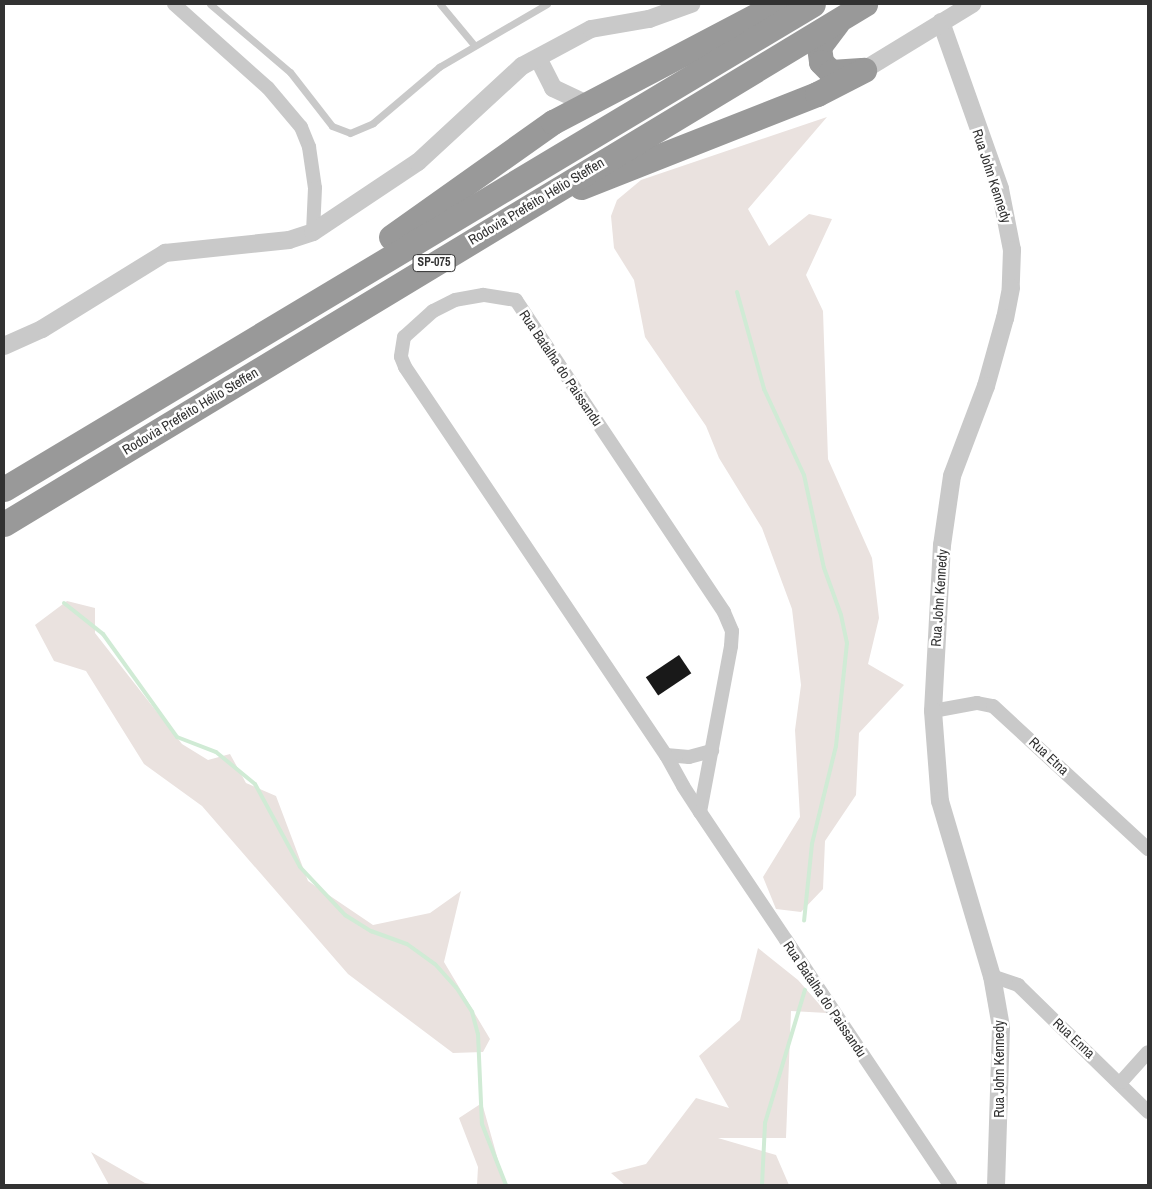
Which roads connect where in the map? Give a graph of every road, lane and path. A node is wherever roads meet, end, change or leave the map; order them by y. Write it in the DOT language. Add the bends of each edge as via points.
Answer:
graph roads {
  1 [pos="174,4"];
  2 [pos="210,4"];
  3 [pos="440,4"];
  4 [pos="547,4"];
  5 [pos="691,4"];
  6 [pos="778,4"];
  7 [pos="812,4"];
  8 [pos="865,4"];
  9 [pos="972,4"];
  10 [pos="842,18"];
  11 [pos="941,22"];
  12 [pos="474,45"];
  13 [pos="538,58"];
  14 [pos="864,70"];
  15 [pos="554,88"];
  16 [pos="585,103"];
  17 [pos="553,122"];
  18 [pos="533,203"];
  19 [pos="314,232"];
  20 [pos="4,346"];
  21 [pos="161,395"];
  22 [pos="4,489"];
  23 [pos="4,524"];
  24 [pos="933,711"];
  25 [pos="712,751"];
  26 [pos="666,755"];
  27 [pos="700,812"];
  28 [pos="1148,849"];
  29 [pos="992,976"];
  30 [pos="1148,1052"];
  31 [pos="1121,1082"];
  32 [pos="1148,1112"];
  33 [pos="950,1185"];
  34 [pos="996,1185"];
  1 -- 19 [label="street" via="268,88 301,127 309,148 315,188"];
  2 -- 12 [label="lane" via="290,72 332,126 350,133 372,123 439,67"];
  3 -- 12 [label="lane"];
  4 -- 12 [label="lane"];
  5 -- 13 [label="street" via="649,18 591,29"];
  6 -- 16 [label="highway"];
  7 -- 21 [label="highway, Rodovia Prefeito Hélio Steffen / SP-075"];
  8 -- 10 [label="highway, Rodovia Prefeito Hélio Steffen / SP-075"];
  9 -- 11 [label="street"];
  10 -- 14 [label="highway" via="819,47 821,62 831,72"];
  10 -- 18 [label="highway, Rodovia Prefeito Hélio Steffen / SP-075"];
  11 -- 14 [label="street"];
  11 -- 24 [label="street, Rua John Kennedy" via="1000,189 1012,250 1011,288 1005,318 986,386 952,476 941,563"];
  13 -- 15 [label="street"];
  13 -- 19 [label="street" via="522,66 394,182"];
  14 -- 18 [label="highway" via="818,94"];
  15 -- 16 [label="street"];
  15 -- 17 [label="street"];
  16 -- 17 [label="highway"];
  17 -- 21 [label="highway"];
  18 -- 23 [label="highway, Rodovia Prefeito Hélio Steffen / SP-075"];
  19 -- 20 [label="street" via="289,240 165,253 42,329"];
  21 -- 22 [label="highway, Rodovia Prefeito Hélio Steffen / SP-075"];
  24 -- 28 [label="street, Rua Etna" via="977,704 993,706"];
  24 -- 29 [label="street, Rua John Kennedy" via="940,801"];
  25 -- 26 [label="street" via="688,758"];
  25 -- 26 [label="street, Rua Batalha do Paissandu" via="732,646 732,631 724,612 516,300 483,295 455,300 433,311 404,337 401,357 405,368"];
  25 -- 27 [label="street, Rua Batalha do Paissandu"];
  26 -- 27 [label="street, Rua Batalha do Paissandu"];
  27 -- 33 [label="street, Rua Batalha do Paissandu"];
  29 -- 31 [label="street, Rua Enna" via="1018,985"];
  29 -- 34 [label="street, Rua John Kennedy" via="1001,1027"];
  30 -- 31 [label="street"];
  31 -- 32 [label="street, Rua Enna"];
}
